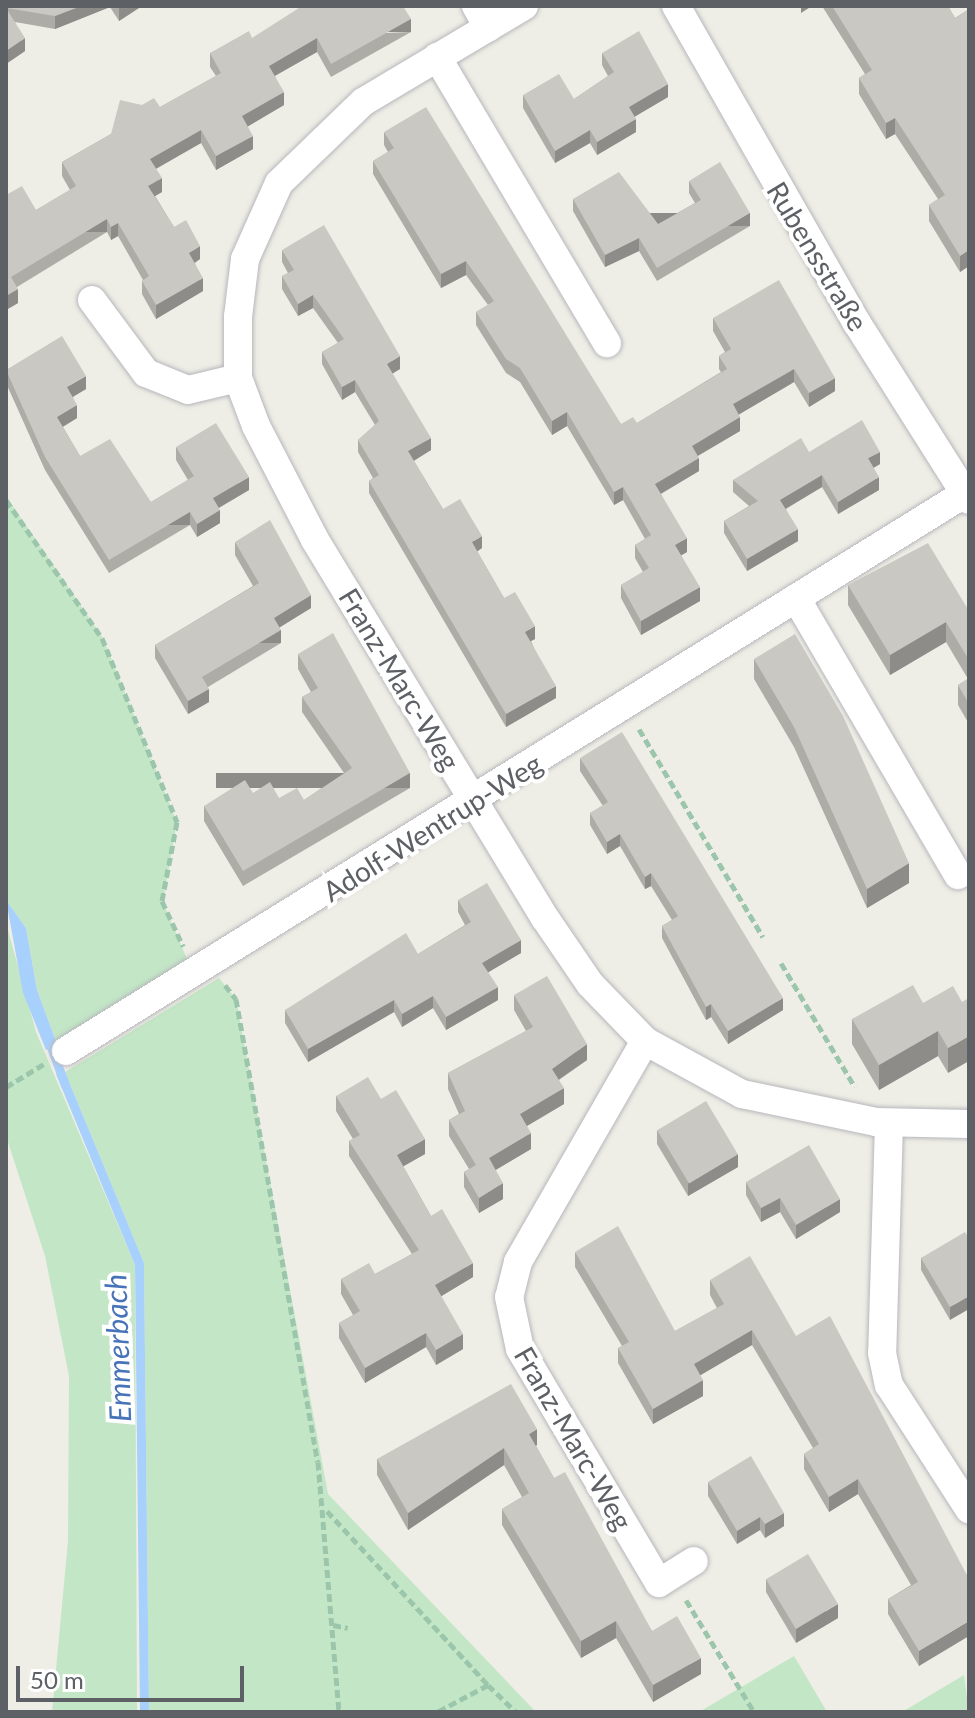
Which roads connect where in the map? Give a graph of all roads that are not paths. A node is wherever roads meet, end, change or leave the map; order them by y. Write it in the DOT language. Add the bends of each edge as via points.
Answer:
graph roads {
  1 [pos="524,6"];
  2 [pos="676,6"];
  3 [pos="482,17"];
  4 [pos="437,57"];
  5 [pos="92,300"];
  6 [pos="607,343"];
  7 [pos="238,378"];
  8 [pos="968,495"];
  9 [pos="796,598"];
  10 [pos="474,801"];
  11 [pos="958,875"];
  12 [pos="645,1041"];
  13 [pos="66,1051"];
  14 [pos="882,1122"];
  15 [pos="969,1124"];
  16 [pos="969,1509"];
  17 [pos="683,1568"];
  1 -- 3 [label="street, Franz-Marc-Weg"];
  2 -- 8 [label="street, Rubensstraße" via="857,323"];
  3 -- 4 [label="street, Franz-Marc-Weg"];
  4 -- 6 [label="street"];
  4 -- 7 [label="street, Franz-Marc-Weg" via="363,102 279,183 245,259"];
  5 -- 7 [label="street" via="146,373 188,390"];
  7 -- 10 [label="street, Franz-Marc-Weg" via="315,540"];
  8 -- 9 [label="street, Adolf-Wentrup-Weg"];
  9 -- 10 [label="street, Adolf-Wentrup-Weg"];
  9 -- 11 [label="street"];
  10 -- 12 [label="street, Franz-Marc-Weg" via="590,984"];
  10 -- 13 [label="street, Adolf-Wentrup-Weg"];
  12 -- 14 [label="street, Franz-Marc-Weg" via="742,1094"];
  12 -- 17 [label="street, Franz-Marc-Weg" via="518,1262 509,1297 520,1349 659,1583"];
  14 -- 15 [label="street, Franz-Marc-Weg"];
  14 -- 16 [label="street" via="882,1353 889,1385"];
}
